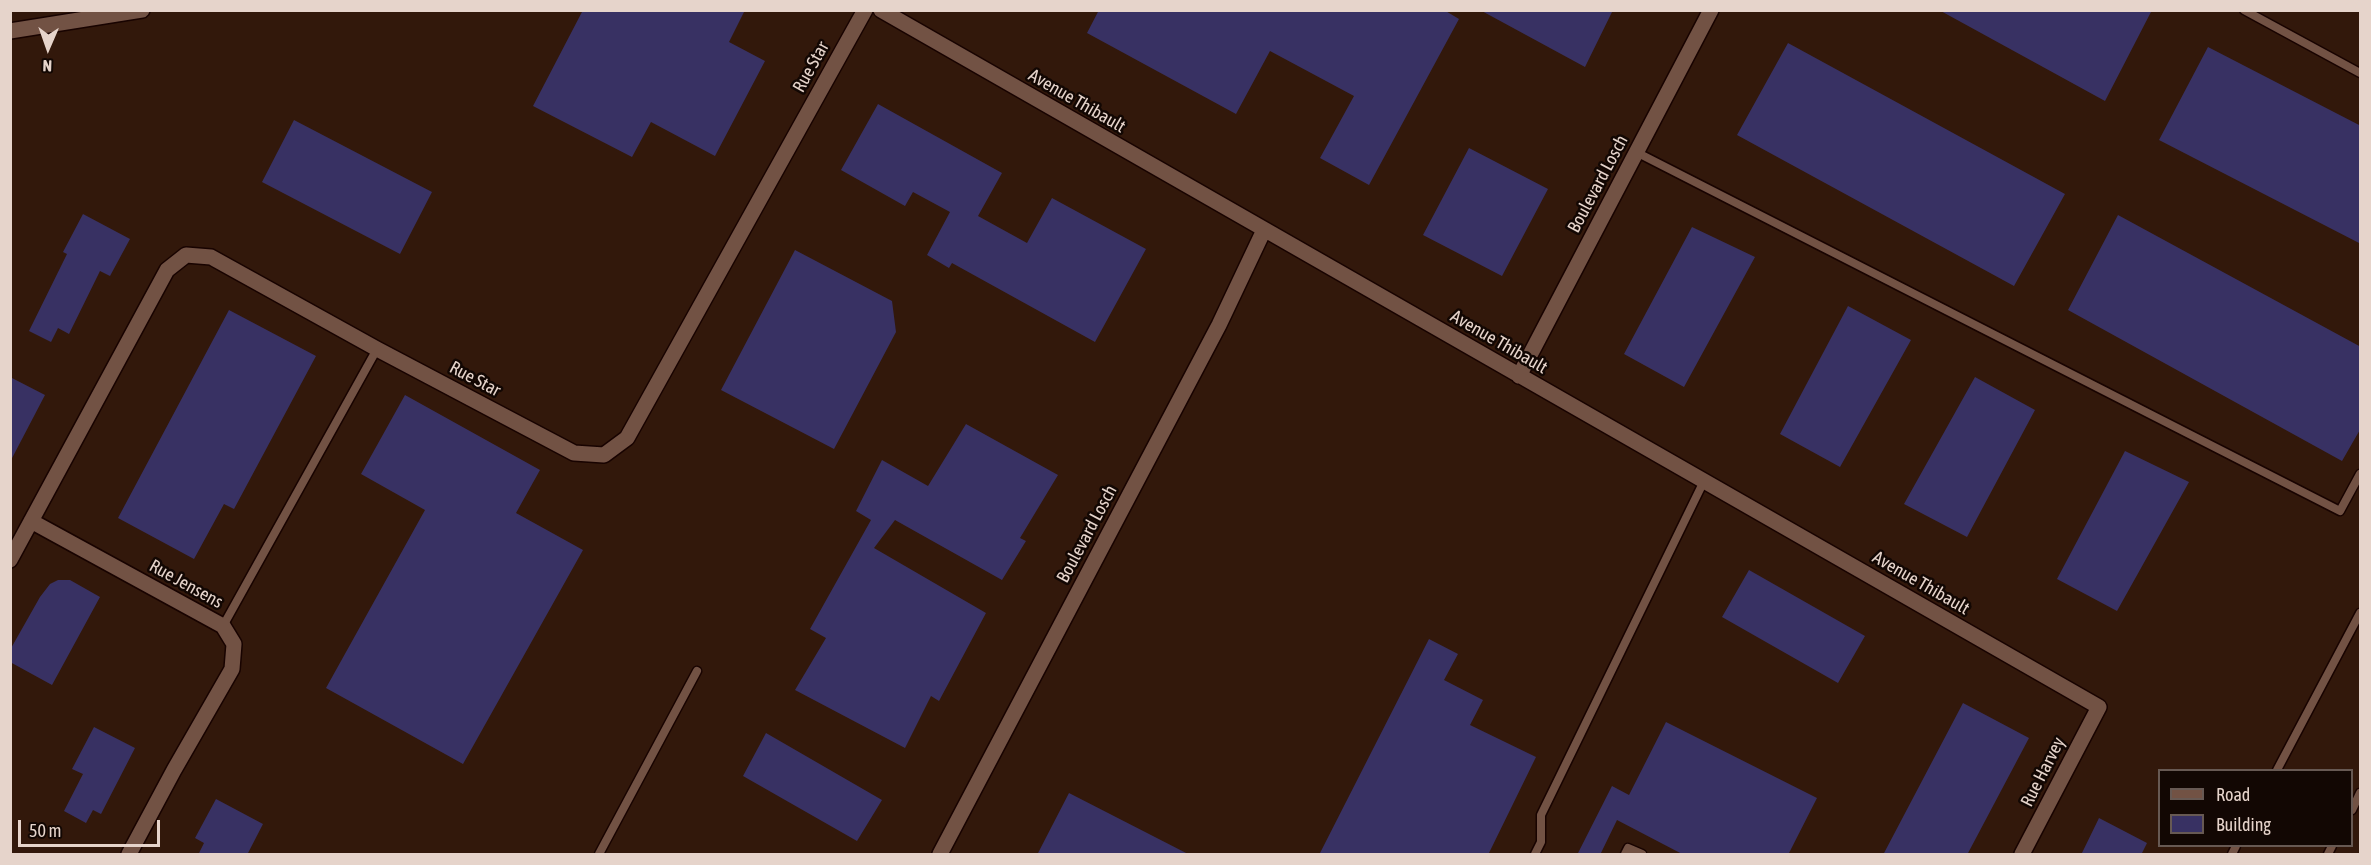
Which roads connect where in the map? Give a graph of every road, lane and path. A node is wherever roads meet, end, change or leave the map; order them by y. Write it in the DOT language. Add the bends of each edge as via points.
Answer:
graph roads {
  1 [pos="142,10"];
  2 [pos="865,10"];
  3 [pos="881,10"];
  4 [pos="1711,10"];
  5 [pos="2244,10"];
  6 [pos="10,31"];
  7 [pos="2361,73"];
  8 [pos="1636,152"];
  9 [pos="1264,230"];
  10 [pos="377,350"];
  11 [pos="1519,376"];
  12 [pos="2361,474"];
  13 [pos="1704,482"];
  14 [pos="31,521"];
  15 [pos="10,560"];
  16 [pos="2361,613"];
  17 [pos="223,626"];
  18 [pos="697,670"];
  19 [pos="2099,707"];
  20 [pos="2278,769"];
  21 [pos="2361,793"];
  22 [pos="2353,808"];
  23 [pos="129,855"];
  24 [pos="599,855"];
  25 [pos="940,855"];
  26 [pos="1535,855"];
  27 [pos="1625,855"];
  28 [pos="1642,855"];
  29 [pos="2022,855"];
  1 -- 6 [label="street"];
  2 -- 10 [label="street, Rue Star" via="627,438 604,454 574,453"];
  3 -- 9 [label="street, Avenue Thibault"];
  4 -- 8 [label="street, Boulevard Losch"];
  5 -- 7 [label="lane"];
  8 -- 11 [label="street, Boulevard Losch"];
  8 -- 12 [label="lane" via="2340,511"];
  9 -- 11 [label="street, Avenue Thibault"];
  9 -- 25 [label="street, Boulevard Losch" via="1219,325"];
  10 -- 14 [label="street, Rue Star" via="211,257 186,255 167,270"];
  10 -- 17 [label="lane"];
  11 -- 13 [label="street, Avenue Thibault"];
  13 -- 19 [label="street, Avenue Thibault"];
  13 -- 26 [label="lane" via="1541,815 1541,842"];
  14 -- 15 [label="street, Rue Star"];
  14 -- 17 [label="street, Rue Jensens"];
  16 -- 20 [label="lane"];
  17 -- 23 [label="street, Rue Jensens" via="234,644 232,669"];
  18 -- 24 [label="lane"];
  19 -- 29 [label="street, Rue Harvey"];
  21 -- 22 [label="lane"];
  27 -- 28 [label="lane" via="1628,848"];
}
